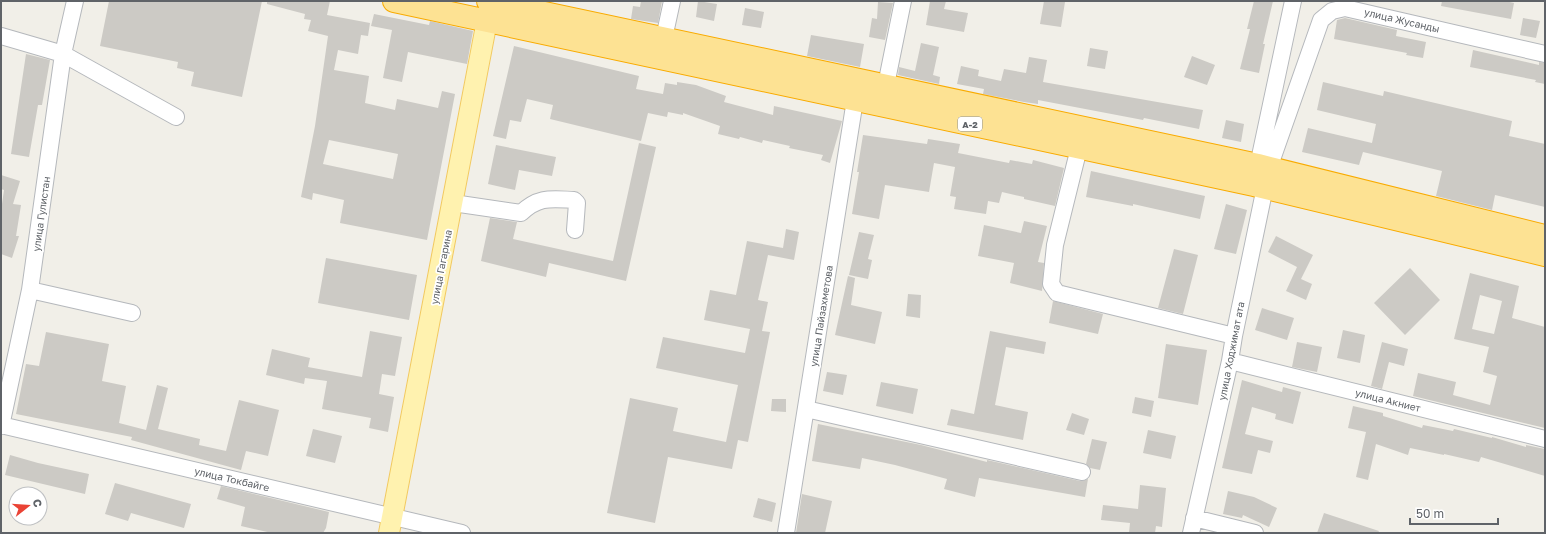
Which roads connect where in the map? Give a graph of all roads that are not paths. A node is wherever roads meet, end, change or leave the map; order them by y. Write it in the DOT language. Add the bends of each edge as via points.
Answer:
graph roads {
  1 [pos="74,1"];
  2 [pos="394,1"];
  3 [pos="672,1"];
  4 [pos="903,1"];
  5 [pos="1293,1"];
  6 [pos="489,6"];
  7 [pos="1,36"];
  8 [pos="664,38"];
  9 [pos="63,54"];
  10 [pos="1545,54"];
  11 [pos="886,86"];
  12 [pos="855,100"];
  13 [pos="176,117"];
  14 [pos="1079,148"];
  15 [pos="1261,176"];
  16 [pos="453,203"];
  17 [pos="575,230"];
  18 [pos="1545,236"];
  19 [pos="1545,255"];
  20 [pos="30,290"];
  21 [pos="132,313"];
  22 [pos="1234,336"];
  23 [pos="1230,361"];
  24 [pos="806,409"];
  25 [pos="1,426"];
  26 [pos="1545,439"];
  27 [pos="1082,472"];
  28 [pos="391,524"];
  29 [pos="1193,525"];
  30 [pos="462,533"];
  31 [pos="786,533"];
  32 [pos="1255,533"];
  1 -- 9 [label="street, улица Гулистан"];
  2 -- 6 [label="highway, A-2"];
  3 -- 8 [label="street"];
  4 -- 11 [label="street"];
  5 -- 15 [label="street, улица Ходжимат ата"];
  6 -- 8 [label="highway, A-2"];
  6 -- 12 [label="highway, A-2"];
  6 -- 16 [label="main road, улица Гагарина"];
  7 -- 9 [label="street"];
  8 -- 11 [label="highway, A-2"];
  9 -- 13 [label="street"];
  9 -- 20 [label="street, улица Гулистан"];
  10 -- 15 [label="street, улица Жусанды" via="1359,10 1345,8 1332,11 1321,20"];
  11 -- 15 [label="highway, A-2"];
  12 -- 14 [label="highway, A-2"];
  12 -- 24 [label="street, улица Пайзахметова"];
  14 -- 15 [label="highway, A-2"];
  14 -- 22 [label="street" via="1055,245 1051,284 1058,292"];
  15 -- 18 [label="highway, A-2"];
  15 -- 19 [label="highway, A-2"];
  15 -- 22 [label="street, улица Ходжимат ата"];
  16 -- 17 [label="street" via="521,213 529,205 543,199 574,200 577,203"];
  16 -- 28 [label="main road, улица Гагарина"];
  20 -- 21 [label="street"];
  20 -- 25 [label="street, улица Гулистан"];
  22 -- 23 [label="street, улица Ходжимат ата"];
  23 -- 26 [label="street, улица Акниет"];
  23 -- 29 [label="street, улица Ходжимат ата"];
  24 -- 27 [label="street"];
  24 -- 31 [label="street, улица Пайзахметова"];
  25 -- 28 [label="street, улица Токбайге"];
  28 -- 30 [label="street, улица Токбайге"];
  29 -- 32 [label="street"];
}
